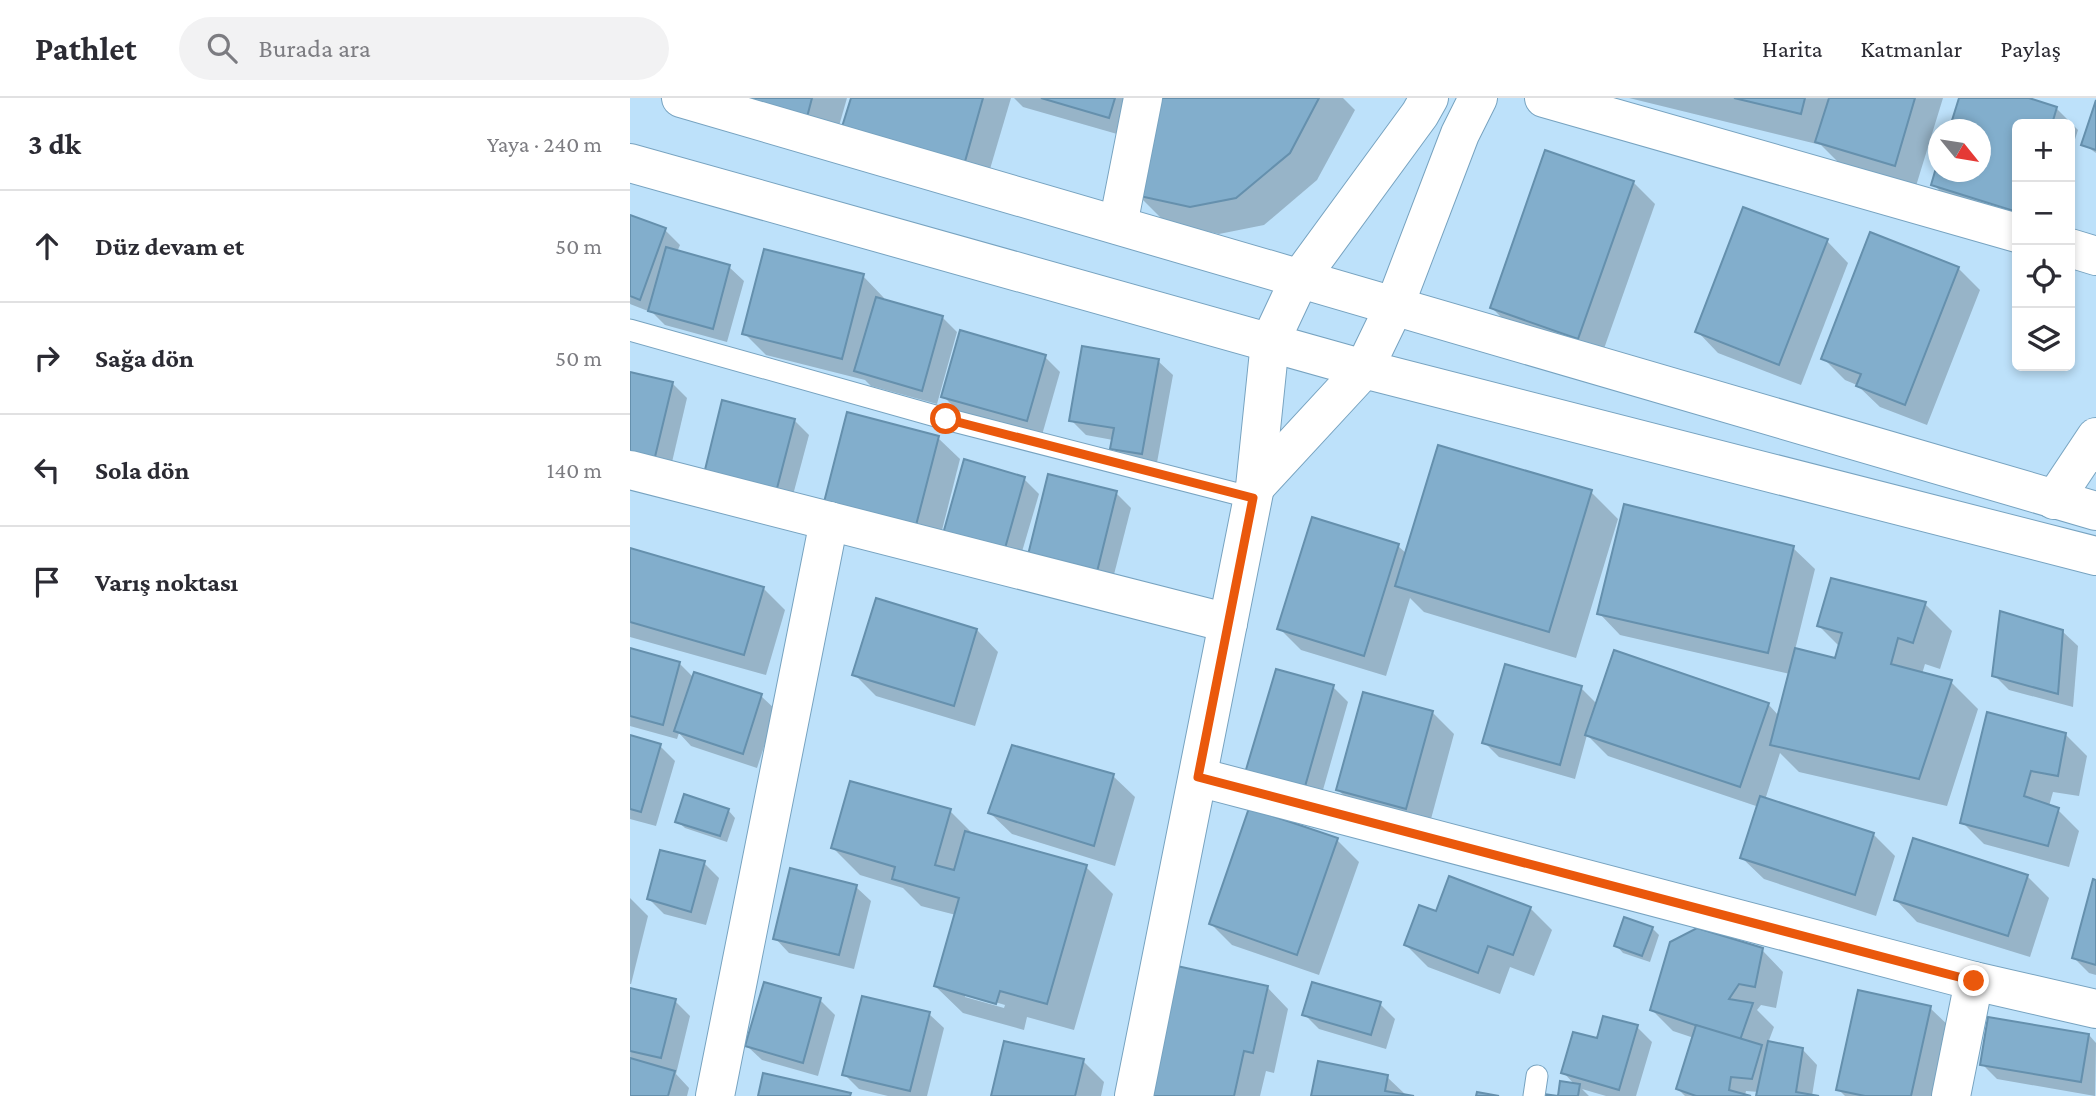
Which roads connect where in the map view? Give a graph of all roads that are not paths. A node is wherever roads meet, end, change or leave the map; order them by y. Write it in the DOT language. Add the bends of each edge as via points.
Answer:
graph roads {
  1 [pos="681,98"];
  2 [pos="1143,98"];
  3 [pos="1429,98"];
  4 [pos="1478,98"];
  5 [pos="1544,98"];
  6 [pos="630,163"];
  7 [pos="1118,225"];
  8 [pos="2012,232"];
  9 [pos="2075,250"];
  10 [pos="2096,256"];
  11 [pos="1300,278"];
  12 [pos="1394,307"];
  13 [pos="630,330"];
  14 [pos="1270,342"];
  15 [pos="1364,369"];
  16 [pos="2096,438"];
  17 [pos="630,470"];
  18 [pos="1254,492"];
  19 [pos="2054,500"];
  20 [pos="2096,511"];
  21 [pos="829,521"];
  22 [pos="2096,556"];
  23 [pos="1228,623"];
  24 [pos="1198,777"];
  25 [pos="1974,981"];
  26 [pos="2096,1009"];
  27 [pos="715,1096"];
  28 [pos="1134,1096"];
  29 [pos="1951,1096"];
  1 -- 7 [label="street"];
  2 -- 7 [label="street"];
  3 -- 11 [label="street"];
  4 -- 12 [label="street"];
  5 -- 8 [label="street"];
  6 -- 14 [label="street"];
  7 -- 11 [label="street"];
  9 -- 10 [label="street"];
  11 -- 12 [label="street"];
  11 -- 14 [label="street"];
  12 -- 15 [label="street"];
  12 -- 19 [label="street"];
  13 -- 18 [label="lane" via="946,419"];
  14 -- 15 [label="street"];
  14 -- 18 [label="street"];
  15 -- 18 [label="street"];
  15 -- 22 [label="street"];
  16 -- 19 [label="street"];
  17 -- 21 [label="street"];
  18 -- 23 [label="street"];
  19 -- 20 [label="street"];
  21 -- 23 [label="street"];
  21 -- 27 [label="street"];
  23 -- 24 [label="street"];
  24 -- 25 [label="street"];
  24 -- 28 [label="street"];
  25 -- 26 [label="street"];
  25 -- 29 [label="street"];
}
